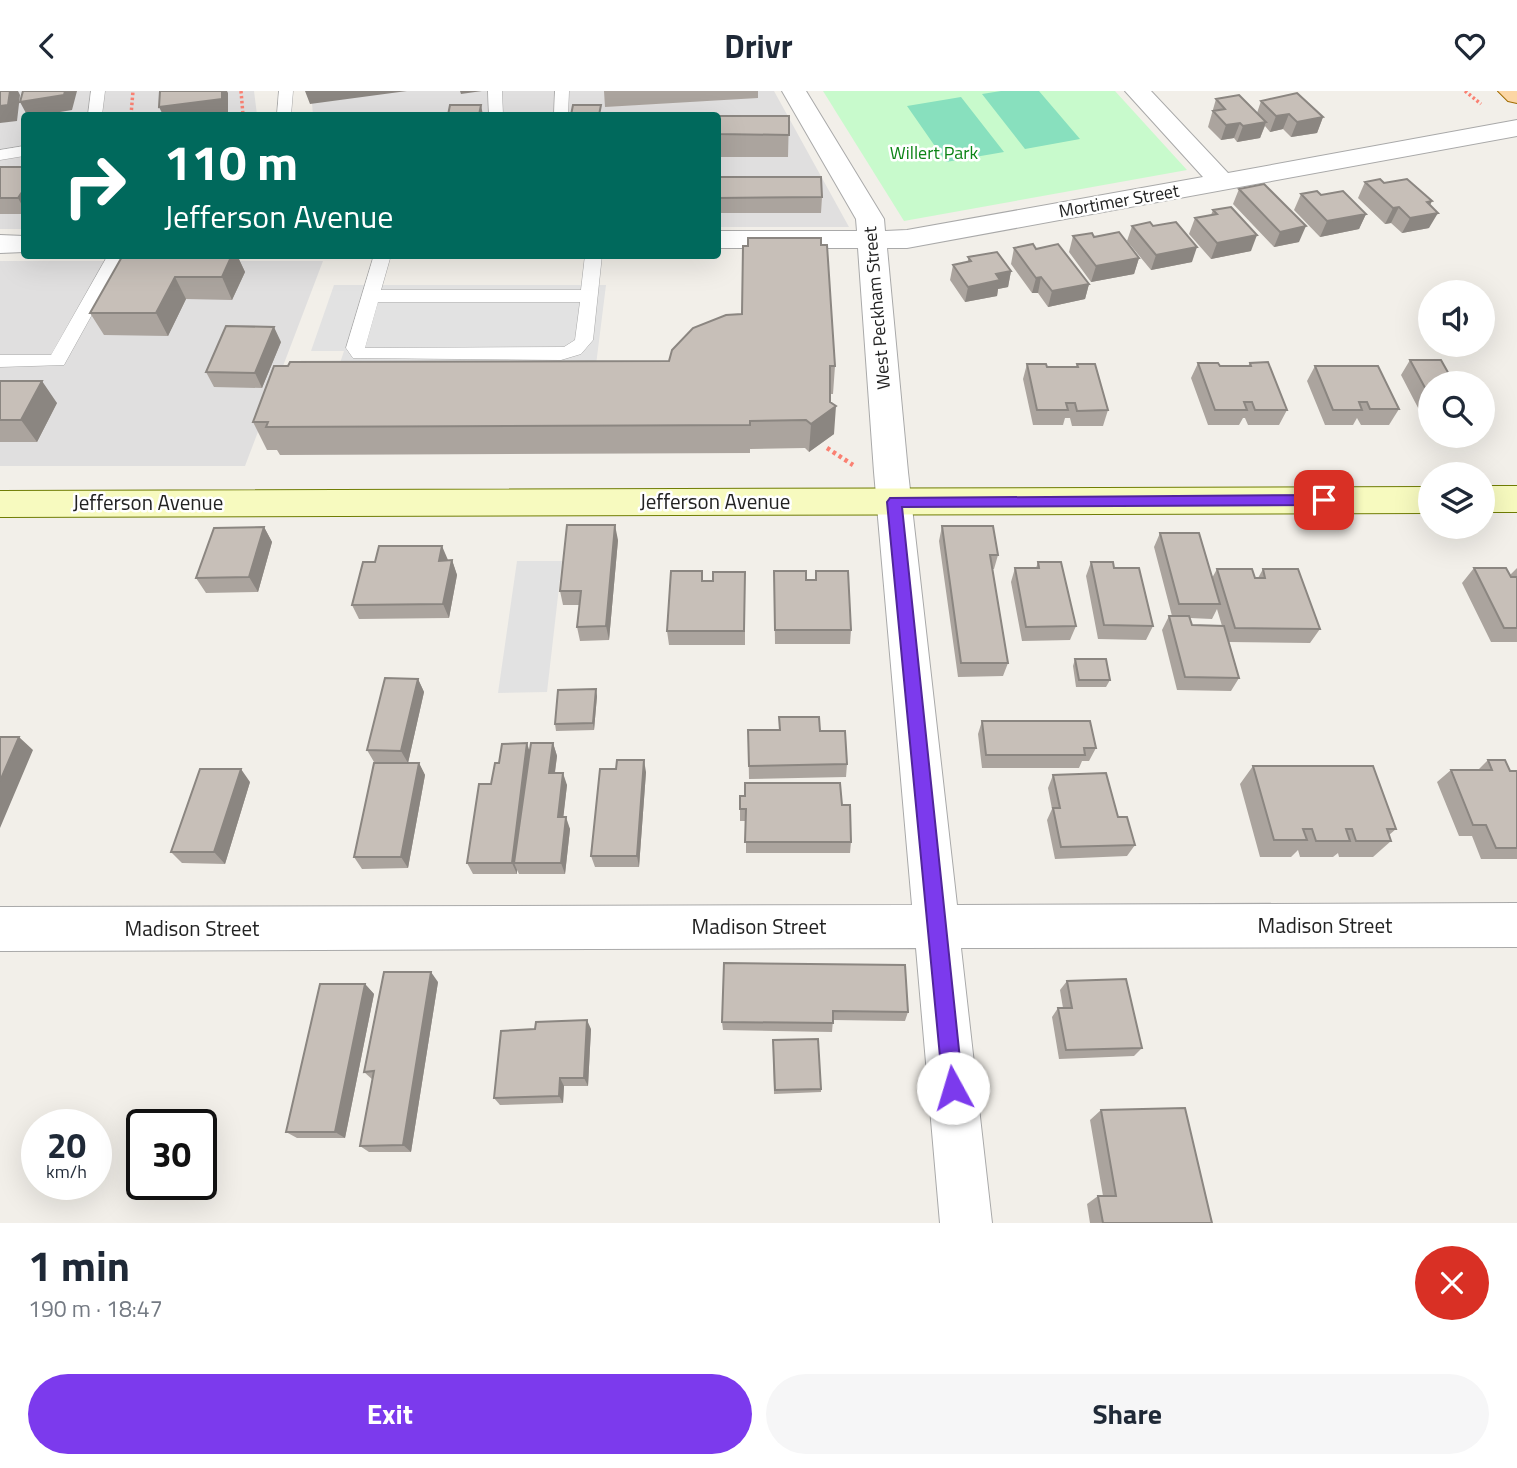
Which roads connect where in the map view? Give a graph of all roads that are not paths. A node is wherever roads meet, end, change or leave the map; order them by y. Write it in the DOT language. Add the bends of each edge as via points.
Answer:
graph roads {
  1 [pos="98,91"];
  2 [pos="286,91"];
  3 [pos="495,91"];
  4 [pos="562,91"];
  5 [pos="794,91"];
  6 [pos="1137,91"];
  7 [pos="1510,91"];
  8 [pos="1517,96"];
  9 [pos="95,112"];
  10 [pos="284,112"];
  11 [pos="496,112"];
  12 [pos="561,112"];
  13 [pos="1517,128"];
  14 [pos="21,152"];
  15 [pos="0,155"];
  16 [pos="1222,182"];
  17 [pos="721,240"];
  18 [pos="872,240"];
  19 [pos="0,244"];
  20 [pos="21,244"];
  21 [pos="115,259"];
  22 [pos="382,259"];
  23 [pos="594,259"];
  24 [pos="370,296"];
  25 [pos="589,296"];
  26 [pos="0,361"];
  27 [pos="1495,499"];
  28 [pos="1517,499"];
  29 [pos="1418,500"];
  30 [pos="895,502"];
  31 [pos="0,503"];
  32 [pos="1517,925"];
  33 [pos="937,927"];
  34 [pos="0,929"];
  35 [pos="966,1223"];
  1 -- 9 [label="lane"];
  2 -- 10 [label="lane"];
  3 -- 11 [label="lane"];
  4 -- 12 [label="lane"];
  5 -- 18 [label="street, West Peckham Street" via="870,219"];
  6 -- 16 [label="street"];
  7 -- 8 [label="main road"];
  13 -- 16 [label="street, Mortimer Street"];
  14 -- 15 [label="lane"];
  16 -- 18 [label="street, Mortimer Street" via="908,239"];
  17 -- 18 [label="street, Mortimer Street"];
  18 -- 30 [label="street, West Peckham Street"];
  19 -- 20 [label="street"];
  21 -- 26 [label="lane" via="57,361"];
  22 -- 24 [label="lane"];
  23 -- 25 [label="lane"];
  24 -- 25 [label="lane"];
  24 -- 25 [label="lane" via="355,348 370,355 573,352 584,340"];
  27 -- 28 [label="street"];
  29 -- 30 [label="street, Jefferson Avenue"];
  30 -- 31 [label="street, Jefferson Avenue"];
  30 -- 33 [label="street, West Peckham Street"];
  32 -- 33 [label="street, Madison Street"];
  33 -- 34 [label="street, Madison Street"];
  33 -- 35 [label="street, West Peckham Street"];
}
